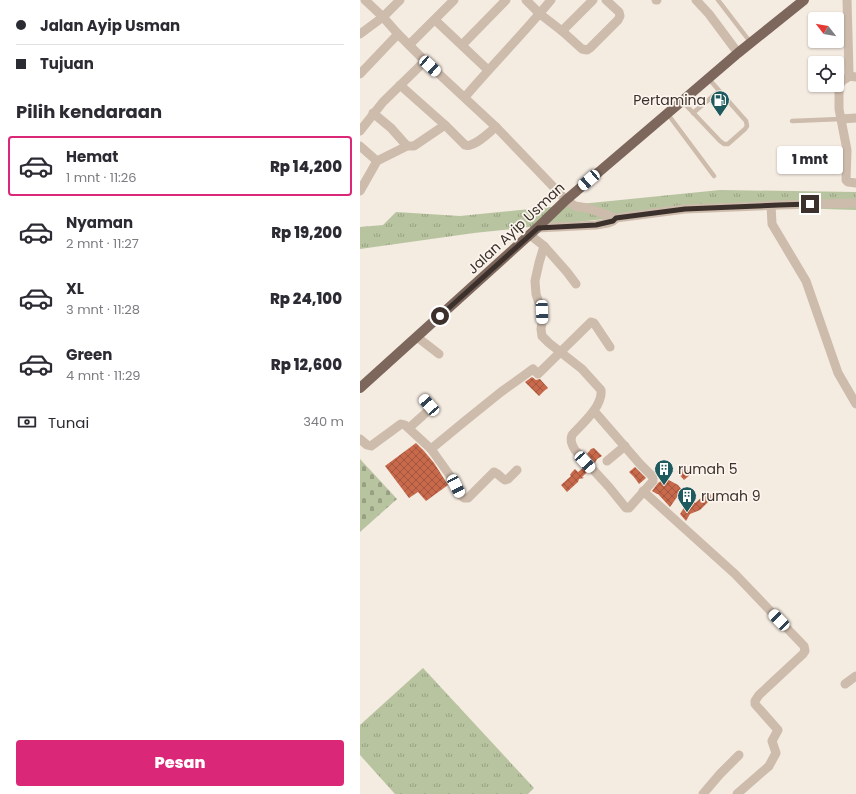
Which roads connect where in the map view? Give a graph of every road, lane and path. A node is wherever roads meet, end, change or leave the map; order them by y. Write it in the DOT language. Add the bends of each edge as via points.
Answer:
graph roads {
  1 [pos="365,0"];
  2 [pos="400,0"];
  3 [pos="454,0"];
  4 [pos="506,0"];
  5 [pos="526,0"];
  6 [pos="551,0"];
  7 [pos="593,0"];
  8 [pos="606,0"];
  9 [pos="696,0"];
  10 [pos="718,0"];
  11 [pos="804,0"];
  12 [pos="847,0"];
  13 [pos="540,14"];
  14 [pos="383,17"];
  15 [pos="434,20"];
  16 [pos="562,31"];
  17 [pos="360,34"];
  18 [pos="398,34"];
  19 [pos="751,43"];
  20 [pos="409,45"];
  21 [pos="462,45"];
  22 [pos="738,53"];
  23 [pos="425,62"];
  24 [pos="488,70"];
  25 [pos="360,74"];
  26 [pos="853,76"];
  27 [pos="708,78"];
  28 [pos="400,86"];
  29 [pos="719,91"];
  30 [pos="465,97"];
  31 [pos="682,101"];
  32 [pos="373,113"];
  33 [pos="667,113"];
  34 [pos="693,113"];
  35 [pos="856,118"];
  36 [pos="842,119"];
  37 [pos="792,121"];
  38 [pos="445,125"];
  39 [pos="496,126"];
  40 [pos="360,131"];
  41 [pos="360,146"];
  42 [pos="407,146"];
  43 [pos="852,150"];
  44 [pos="377,162"];
  45 [pos="714,176"];
  46 [pos="856,183"];
  47 [pos="360,191"];
  48 [pos="566,200"];
  49 [pos="856,203"];
  50 [pos="771,205"];
  51 [pos="616,218"];
  52 [pos="534,232"];
  53 [pos="544,246"];
  54 [pos="576,284"];
  55 [pos="417,337"];
  56 [pos="610,347"];
  57 [pos="561,352"];
  58 [pos="439,354"];
  59 [pos="360,388"];
  60 [pos="424,399"];
  61 [pos="856,404"];
  62 [pos="594,411"];
  63 [pos="409,428"];
  64 [pos="360,439"];
  65 [pos="626,446"];
  66 [pos="431,449"];
  67 [pos="607,461"];
  68 [pos="517,470"];
  69 [pos="643,491"];
  70 [pos="856,676"];
  71 [pos="845,684"];
  72 [pos="739,755"];
  73 [pos="703,794"];
  74 [pos="737,794"];
  1 -- 14 [label="street"];
  2 -- 14 [label="street"];
  3 -- 15 [label="street"];
  4 -- 21 [label="street"];
  5 -- 13 [label="street"];
  6 -- 13 [label="street"];
  7 -- 16 [label="street"];
  8 -- 16 [label="street" via="620,16 590,48 582,49"];
  9 -- 22 [label="street"];
  10 -- 19 [label="lane"];
  11 -- 19 [label="main road, Jalan Ayip Usman"];
  12 -- 26 [label="street" via="849,73"];
  13 -- 16 [label="street"];
  13 -- 24 [label="street"];
  14 -- 17 [label="street"];
  14 -- 18 [label="street"];
  15 -- 20 [label="street"];
  15 -- 21 [label="street"];
  18 -- 20 [label="street"];
  18 -- 25 [label="street"];
  19 -- 22 [label="main road, Jalan Ayip Usman"];
  20 -- 23 [label="street"];
  21 -- 24 [label="street"];
  22 -- 27 [label="main road, Jalan Ayip Usman"];
  23 -- 28 [label="street"];
  23 -- 30 [label="street"];
  24 -- 30 [label="street"];
  26 -- 36 [label="street" via="842,81 839,86"];
  27 -- 29 [label="lane"];
  27 -- 31 [label="main road, Jalan Ayip Usman"];
  28 -- 32 [label="street"];
  28 -- 38 [label="street"];
  29 -- 34 [label="lane"];
  29 -- 34 [label="lane" via="747,124 728,144 720,141"];
  30 -- 39 [label="street"];
  31 -- 33 [label="main road, Jalan Ayip Usman"];
  31 -- 34 [label="lane"];
  32 -- 40 [label="street"];
  32 -- 42 [label="street" via="392,128"];
  33 -- 45 [label="lane"];
  33 -- 48 [label="main road, Jalan Ayip Usman"];
  35 -- 36 [label="street"];
  36 -- 37 [label="lane"];
  36 -- 43 [label="street"];
  38 -- 39 [label="street" via="469,146"];
  38 -- 42 [label="street" via="414,146"];
  39 -- 48 [label="street"];
  41 -- 44 [label="street"];
  42 -- 44 [label="street"];
  43 -- 46 [label="street" via="846,180"];
  44 -- 47 [label="street"];
  48 -- 51 [label="street" via="575,206"];
  48 -- 52 [label="main road, Jalan Ayip Usman"];
  49 -- 50 [label="street"];
  50 -- 51 [label="street" via="685,209"];
  50 -- 61 [label="street" via="774,229 806,281 838,372"];
  51 -- 52 [label="street" via="596,225"];
  52 -- 53 [label="street"];
  52 -- 55 [label="main road, Jalan Ayip Usman"];
  53 -- 54 [label="street"];
  53 -- 57 [label="street" via="535,281 542,312 542,336"];
  55 -- 58 [label="street"];
  55 -- 59 [label="main road, Jalan Ayip Usman"];
  56 -- 57 [label="street" via="591,322"];
  57 -- 62 [label="street" via="582,369 601,390"];
  57 -- 66 [label="street" via="538,374 533,369"];
  60 -- 63 [label="street" via="430,407 429,410"];
  62 -- 65 [label="street"];
  62 -- 69 [label="street" via="572,436 571,444 626,508 629,508"];
  63 -- 64 [label="street" via="401,424 371,446"];
  63 -- 66 [label="street"];
  65 -- 67 [label="street"];
  65 -- 69 [label="street" via="653,477 653,481"];
  66 -- 68 [label="street" via="464,498 468,498 494,472 505,480"];
  69 -- 74 [label="street" via="735,574 804,646 803,654 755,701 778,730 772,741 776,753 769,766"];
  70 -- 71 [label="street"];
  72 -- 73 [label="street"];
}
